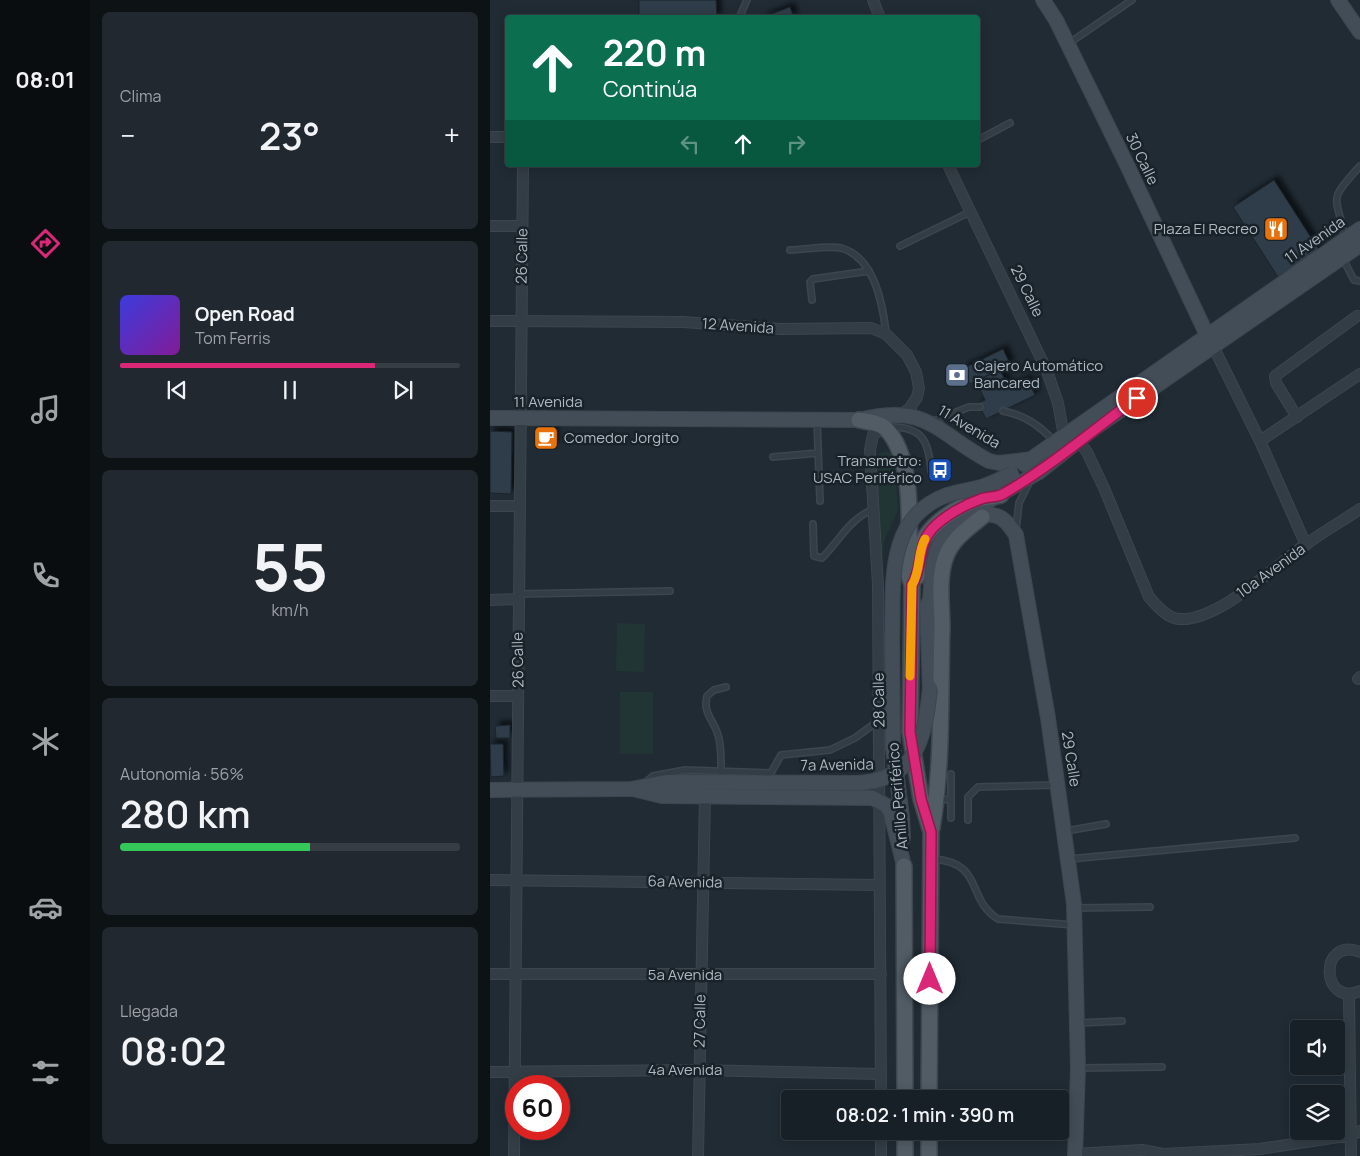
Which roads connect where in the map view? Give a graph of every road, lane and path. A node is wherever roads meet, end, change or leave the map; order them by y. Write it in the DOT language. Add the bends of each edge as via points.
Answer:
graph roads {
  1 [pos="747,0"];
  2 [pos="873,0"];
  3 [pos="1043,0"];
  4 [pos="1132,0"];
  5 [pos="1338,0"];
  6 [pos="740,15"];
  7 [pos="879,15"];
  8 [pos="1360,32"];
  9 [pos="1068,44"];
  10 [pos="1010,123"];
  11 [pos="490,137"];
  12 [pos="505,137"];
  13 [pos="980,139"];
  14 [pos="1360,166"];
  15 [pos="523,167"];
  16 [pos="949,167"];
  17 [pos="970,211"];
  18 [pos="490,226"];
  19 [pos="522,226"];
  20 [pos="1360,229"];
  21 [pos="1345,239"];
  22 [pos="1360,245"];
  23 [pos="900,246"];
  24 [pos="790,250"];
  25 [pos="1342,257"];
  26 [pos="869,272"];
  27 [pos="1360,282"];
  28 [pos="812,300"];
  29 [pos="1357,316"];
  30 [pos="490,321"];
  31 [pos="521,321"];
  32 [pos="886,334"];
  33 [pos="1210,340"];
  34 [pos="1360,374"];
  35 [pos="980,407"];
  36 [pos="1003,411"];
  37 [pos="901,415"];
  38 [pos="490,418"];
  39 [pos="520,418"];
  40 [pos="1297,418"];
  41 [pos="817,420"];
  42 [pos="860,420"];
  43 [pos="931,422"];
  44 [pos="884,428"];
  45 [pos="1060,439"];
  46 [pos="1078,440"];
  47 [pos="1260,441"];
  48 [pos="818,453"];
  49 [pos="773,457"];
  50 [pos="1032,459"];
  51 [pos="931,472"];
  52 [pos="1039,472"];
  53 [pos="1001,495"];
  54 [pos="820,500"];
  55 [pos="490,506"];
  56 [pos="518,506"];
  57 [pos="874,508"];
  58 [pos="1360,509"];
  59 [pos="982,517"];
  60 [pos="813,524"];
  61 [pos="1016,535"];
  62 [pos="1306,545"];
  63 [pos="912,585"];
  64 [pos="670,591"];
  65 [pos="517,597"];
  66 [pos="490,600"];
  67 [pos="928,614"];
  68 [pos="726,687"];
  69 [pos="490,696"];
  70 [pos="518,696"];
  71 [pos="878,720"];
  72 [pos="721,772"];
  73 [pos="951,774"];
  74 [pos="1058,785"];
  75 [pos="636,788"];
  76 [pos="490,790"];
  77 [pos="516,790"];
  78 [pos="705,796"];
  79 [pos="944,799"];
  80 [pos="881,801"];
  81 [pos="951,818"];
  82 [pos="968,820"];
  83 [pos="1106,824"];
  84 [pos="1065,831"];
  85 [pos="931,832"];
  86 [pos="1295,838"];
  87 [pos="931,859"];
  88 [pos="1069,859"];
  89 [pos="904,866"];
  90 [pos="490,880"];
  91 [pos="516,880"];
  92 [pos="703,882"];
  93 [pos="880,884"];
  94 [pos="1150,907"];
  95 [pos="1074,908"];
  96 [pos="1074,925"];
  97 [pos="1360,952"];
  98 [pos="490,974"];
  99 [pos="881,974"];
  100 [pos="515,975"];
  101 [pos="701,975"];
  102 [pos="1360,991"];
  103 [pos="1349,994"];
  104 [pos="1122,1021"];
  105 [pos="1076,1023"];
  106 [pos="1162,1067"];
  107 [pos="1078,1068"];
  108 [pos="699,1070"];
  109 [pos="490,1072"];
  110 [pos="514,1072"];
  111 [pos="881,1074"];
  112 [pos="881,1090"];
  113 [pos="905,1090"];
  114 [pos="929,1090"];
  115 [pos="1356,1133"];
  116 [pos="881,1140"];
  117 [pos="905,1140"];
  118 [pos="929,1140"];
  119 [pos="1076,1155"];
  120 [pos="1160,1155"];
  121 [pos="514,1156"];
  122 [pos="698,1156"];
  123 [pos="881,1156"];
  124 [pos="905,1156"];
  125 [pos="929,1156"];
  126 [pos="1351,1156"];
  1 -- 6 [label="lane"];
  2 -- 7 [label="street"];
  3 -- 9 [label="street, 30 Calle"];
  4 -- 9 [label="lane"];
  5 -- 8 [label="street"];
  9 -- 33 [label="street, 30 Calle"];
  10 -- 13 [label="lane"];
  11 -- 12 [label="street"];
  14 -- 21 [label="lane" via="1336,194 1336,207"];
  15 -- 19 [label="street, 26 Calle"];
  16 -- 17 [label="street, 29 Calle"];
  17 -- 23 [label="lane"];
  17 -- 45 [label="street, 29 Calle" via="1047,371 1058,403"];
  18 -- 19 [label="street"];
  19 -- 31 [label="street, 26 Calle"];
  20 -- 21 [label="street, 11 Avenida"];
  21 -- 33 [label="street, 11 Avenida"];
  22 -- 25 [label="street, 11 Avenida"];
  24 -- 26 [label="lane" via="841,248 855,256"];
  25 -- 27 [label="lane" via="1354,280"];
  25 -- 33 [label="street, 11 Avenida"];
  26 -- 28 [label="lane" via="813,279 810,282"];
  26 -- 32 [label="lane" via="883,304"];
  29 -- 40 [label="street" via="1275,376"];
  30 -- 31 [label="street, 12 Avenida"];
  31 -- 32 [label="street, 12 Avenida" via="683,322 781,329 871,328"];
  31 -- 39 [label="street, 26 Calle"];
  32 -- 37 [label="street" via="907,355 916,372 919,388 910,408"];
  33 -- 45 [label="street, 11 Avenida"];
  33 -- 46 [label="street, 11 Avenida"];
  33 -- 47 [label="street, 30 Calle"];
  34 -- 40 [label="street"];
  35 -- 43 [label="lane" via="969,407"];
  36 -- 45 [label="lane" via="1016,413"];
  37 -- 42 [label="street, 11 Avenida" via="884,414"];
  37 -- 43 [label="street, 11 Avenida"];
  38 -- 39 [label="street, 11 Avenida"];
  39 -- 41 [label="street, 11 Avenida"];
  39 -- 56 [label="street, 26 Calle"];
  40 -- 47 [label="street"];
  41 -- 42 [label="street, 11 Avenida"];
  41 -- 48 [label="lane"];
  42 -- 44 [label="main road"];
  43 -- 50 [label="street, 11 Avenida" via="989,461 1000,463"];
  44 -- 51 [label="lane" via="906,427 915,431 928,448"];
  44 -- 57 [label="street, 28 Calle" via="873,435 870,442"];
  44 -- 63 [label="main road, Anillo Periférico" via="896,443 903,460 907,489 908,573"];
  45 -- 50 [label="street, 11 Avenida"];
  46 -- 52 [label="street, 11 Avenida"];
  46 -- 62 [label="street, 10a Avenida" via="1104,488 1149,597 1160,609 1177,619 1200,617 1220,608"];
  47 -- 62 [label="street, 30 Calle"];
  48 -- 49 [label="lane"];
  48 -- 54 [label="lane"];
  50 -- 89 [label="street, Anillo Periférico, bridge" via="1012,474 982,487 946,495 928,505 908,525 896,553 892,640 893,748 902,817"];
  52 -- 53 [label="street, 11 Avenida"];
  52 -- 61 [label="lane" via="1021,498"];
  53 -- 63 [label="main road" via="973,502 948,515 933,528 921,548 917,577"];
  53 -- 67 [label="street, 7a Avenida" via="956,520 934,540 925,567"];
  55 -- 56 [label="street"];
  56 -- 65 [label="street, 26 Calle"];
  57 -- 60 [label="lane" via="840,534 822,558 814,556"];
  57 -- 71 [label="street, 28 Calle"];
  58 -- 62 [label="street, 10a Avenida"];
  59 -- 61 [label="street" via="1003,519"];
  59 -- 67 [label="street" via="967,521 939,545"];
  59 -- 79 [label="main road" via="955,540 943,568 940,685"];
  61 -- 74 [label="street, 29 Calle"];
  63 -- 85 [label="main road, Anillo Periférico" via="910,732 921,799"];
  64 -- 65 [label="lane"];
  65 -- 66 [label="street"];
  65 -- 70 [label="street, 26 Calle"];
  67 -- 75 [label="street, 7a Avenida, bridge" via="930,688 923,736 915,752 888,778 856,783 666,782"];
  68 -- 72 [label="lane" via="706,696 705,705 717,732"];
  69 -- 70 [label="street"];
  70 -- 77 [label="street, 26 Calle"];
  71 -- 72 [label="lane" via="854,738 830,750 781,755 771,773"];
  71 -- 80 [label="street, 28 Calle"];
  72 -- 75 [label="lane" via="685,770 663,774 653,776"];
  73 -- 79 [label="lane"];
  74 -- 82 [label="lane" via="978,787 968,797"];
  74 -- 84 [label="street, 29 Calle"];
  75 -- 77 [label="street, 7a Avenida"];
  75 -- 78 [label="street, 7a Avenida" via="662,796"];
  76 -- 77 [label="street, 7a Avenida"];
  77 -- 91 [label="street, 26 Calle"];
  78 -- 80 [label="street, 7a Avenida" via="865,797"];
  78 -- 92 [label="street, 27 Calle"];
  79 -- 81 [label="lane"];
  79 -- 85 [label="main road"];
  80 -- 89 [label="street" via="891,813"];
  80 -- 93 [label="street, 28 Calle"];
  83 -- 84 [label="lane"];
  84 -- 88 [label="street, 29 Calle"];
  85 -- 87 [label="main road, Anillo Periférico"];
  86 -- 88 [label="lane"];
  87 -- 96 [label="lane" via="950,860 965,870 988,912 998,919"];
  87 -- 114 [label="main road, Anillo Periférico"];
  88 -- 95 [label="street, 29 Calle"];
  89 -- 113 [label="main road, Anillo Periférico"];
  90 -- 91 [label="street, 6a Avenida"];
  91 -- 92 [label="street, 6a Avenida"];
  91 -- 100 [label="street, 26 Calle"];
  92 -- 93 [label="street, 6a Avenida"];
  92 -- 101 [label="street, 27 Calle"];
  93 -- 99 [label="street, 28 Calle"];
  94 -- 95 [label="lane"];
  95 -- 96 [label="street, 29 Calle"];
  96 -- 105 [label="street, 29 Calle"];
  97 -- 103 [label="street" via="1345,950 1338,953 1328,971 1332,984"];
  98 -- 100 [label="street, 5a Avenida"];
  99 -- 101 [label="street, 5a Avenida"];
  99 -- 111 [label="street, 28 Calle"];
  100 -- 101 [label="street, 5a Avenida"];
  100 -- 110 [label="street, 26 Calle"];
  101 -- 108 [label="street, 27 Calle"];
  102 -- 103 [label="street"];
  103 -- 115 [label="street"];
  104 -- 105 [label="lane"];
  105 -- 107 [label="street, 29 Calle"];
  106 -- 107 [label="lane"];
  107 -- 119 [label="street, 29 Calle"];
  108 -- 110 [label="street, 4a Avenida"];
  108 -- 111 [label="street, 4a Avenida"];
  108 -- 122 [label="street, 27 Calle"];
  109 -- 110 [label="street, 4a Avenida"];
  110 -- 121 [label="street, 26 Calle"];
  111 -- 112 [label="street, 28 Calle"];
  115 -- 120 [label="street" via="1260,1149"];
  115 -- 126 [label="street"];
  116 -- 123 [label="street"];
  117 -- 124 [label="main road"];
  118 -- 125 [label="main road"];
  119 -- 120 [label="street" via="1142,1150"];
}
